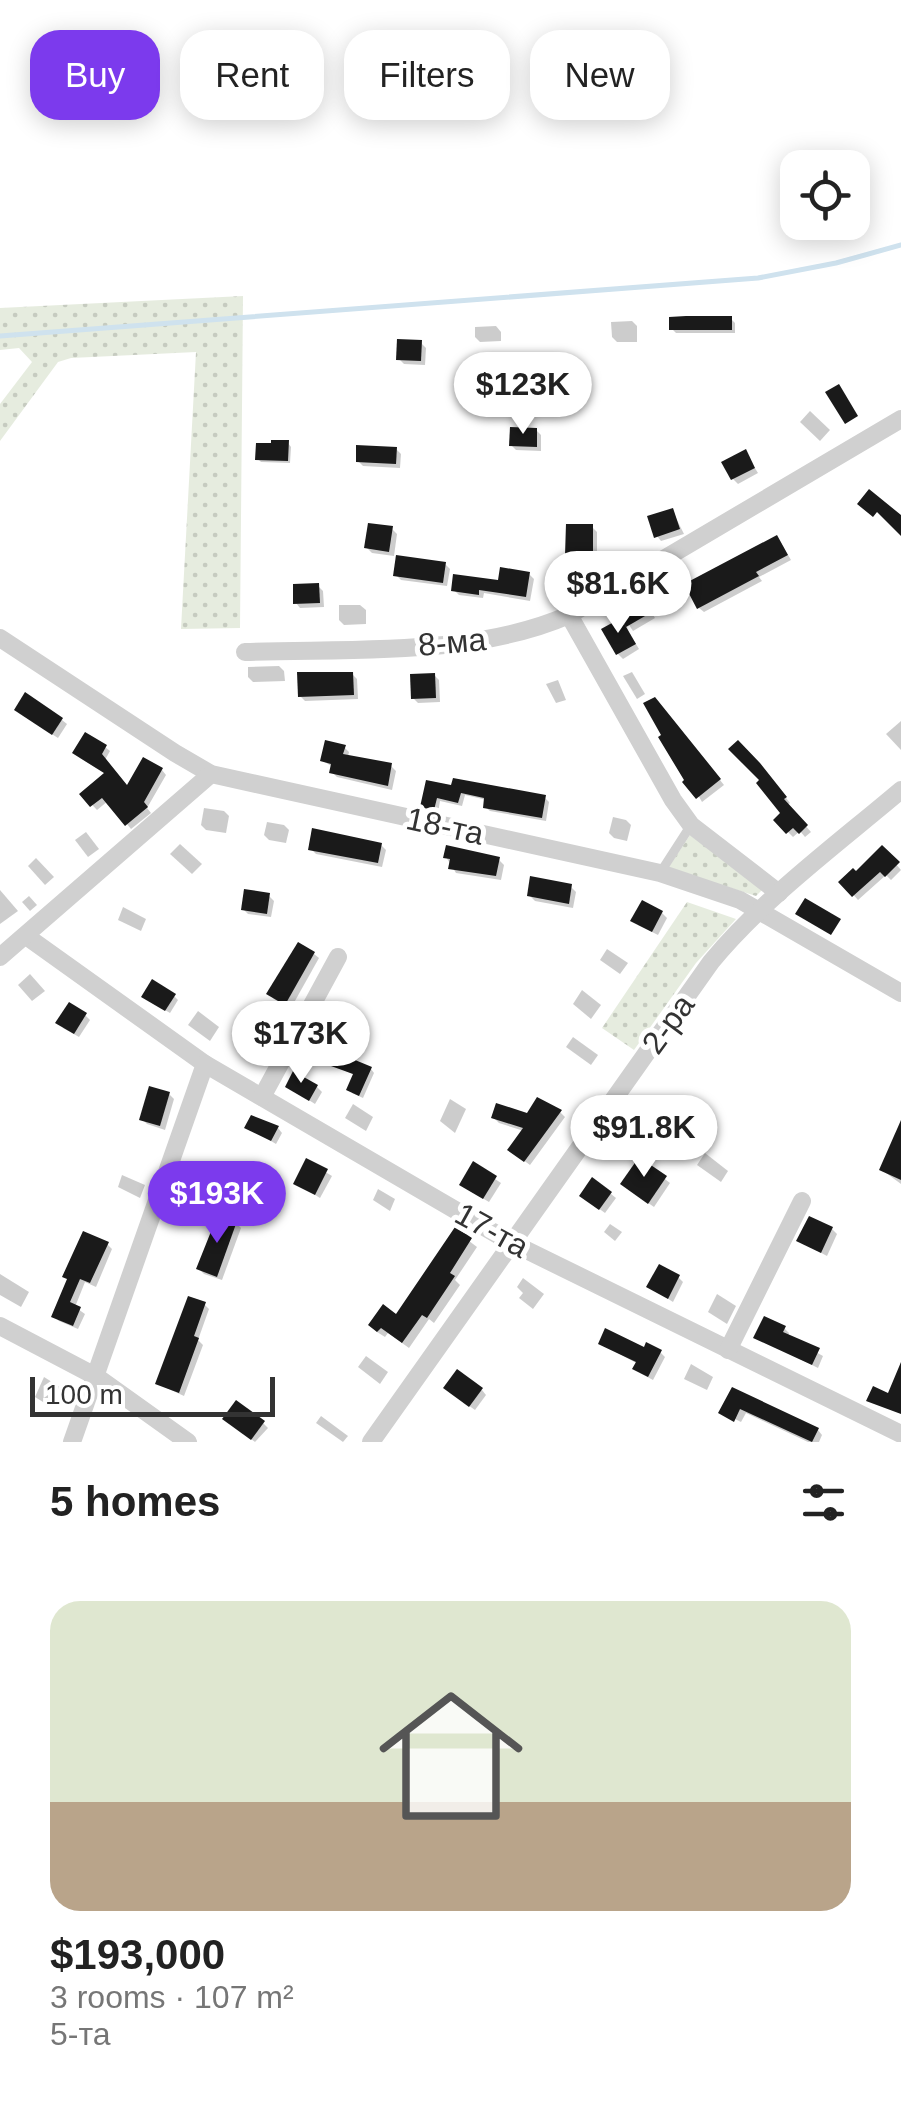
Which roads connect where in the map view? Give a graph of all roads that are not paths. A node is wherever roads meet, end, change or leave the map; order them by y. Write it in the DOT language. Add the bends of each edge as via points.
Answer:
graph roads {
  1 [pos="897,427"];
  2 [pos="569,615"];
  3 [pos="0,638"];
  4 [pos="245,652"];
  5 [pos="212,774"];
  6 [pos="901,790"];
  7 [pos="691,825"];
  8 [pos="660,874"];
  9 [pos="778,893"];
  10 [pos="760,910"];
  11 [pos="26,936"];
  12 [pos="0,957"];
  13 [pos="338,957"];
  14 [pos="901,992"];
  15 [pos="205,1064"];
  16 [pos="262,1097"];
  17 [pos="802,1200"];
  18 [pos="510,1242"];
  19 [pos="0,1326"];
  20 [pos="728,1350"];
  21 [pos="97,1377"];
  22 [pos="901,1434"];
  23 [pos="72,1442"];
  24 [pos="188,1442"];
  25 [pos="372,1442"];
  1 -- 2 [label="street, 8-ма"];
  2 -- 4 [label="street, 8-ма" via="524,632 459,643"];
  2 -- 7 [label="street"];
  3 -- 5 [label="street, 18-та"];
  5 -- 8 [label="street, 18-та"];
  5 -- 11 [label="street"];
  6 -- 9 [label="street, 2-ра"];
  7 -- 8 [label="lane"];
  7 -- 9 [label="street"];
  8 -- 10 [label="street, 18-та"];
  9 -- 10 [label="street, 2-ра"];
  10 -- 14 [label="street, 18-та"];
  10 -- 18 [label="street, 2-ра" via="711,962"];
  11 -- 12 [label="street"];
  11 -- 15 [label="street, 17-та"];
  13 -- 16 [label="street"];
  15 -- 16 [label="street, 17-та"];
  15 -- 21 [label="street"];
  16 -- 18 [label="street, 17-та"];
  17 -- 20 [label="street"];
  18 -- 20 [label="street, 17-та"];
  18 -- 25 [label="street, 2-ра"];
  19 -- 21 [label="street"];
  20 -- 22 [label="street, 17-та"];
  21 -- 23 [label="street"];
  21 -- 24 [label="street"];
}
